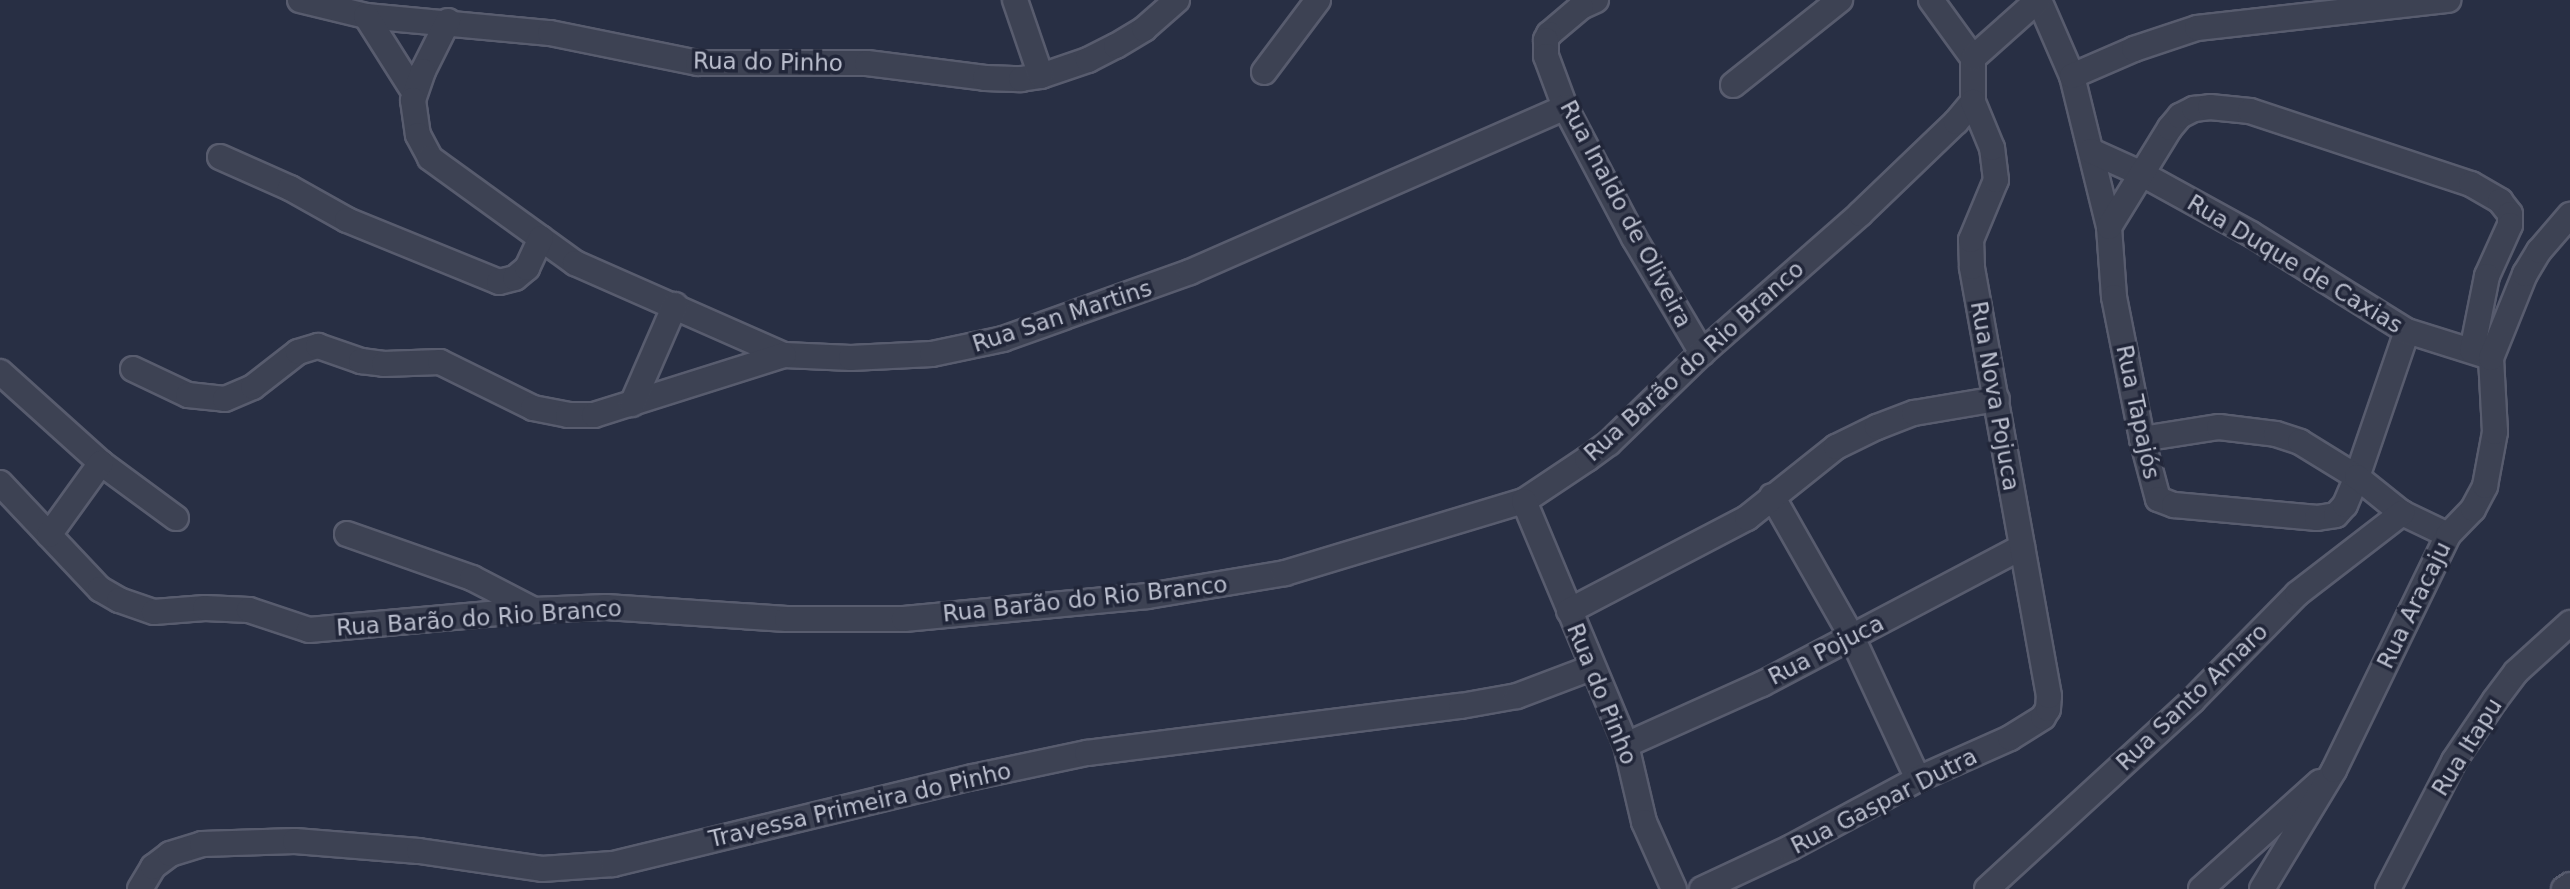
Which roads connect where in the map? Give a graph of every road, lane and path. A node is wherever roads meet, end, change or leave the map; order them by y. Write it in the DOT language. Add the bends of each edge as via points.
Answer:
graph roads {
  1 [pos="300,0"];
  2 [pos="1015,0"];
  3 [pos="1177,0"];
  4 [pos="1318,0"];
  5 [pos="1840,0"];
  6 [pos="1931,0"];
  7 [pos="2038,0"];
  8 [pos="2448,0"];
  9 [pos="2422,1"];
  10 [pos="1588,4"];
  11 [pos="366,16"];
  12 [pos="448,21"];
  13 [pos="1973,58"];
  14 [pos="1264,72"];
  15 [pos="2072,75"];
  16 [pos="1041,76"];
  17 [pos="1733,85"];
  18 [pos="414,92"];
  19 [pos="1973,102"];
  20 [pos="1565,107"];
  21 [pos="2091,151"];
  22 [pos="220,157"];
  23 [pos="2142,174"];
  24 [pos="2570,215"];
  25 [pos="2109,227"];
  26 [pos="541,238"];
  27 [pos="675,305"];
  28 [pos="2407,331"];
  29 [pos="1702,353"];
  30 [pos="2481,354"];
  31 [pos="784,355"];
  32 [pos="133,369"];
  33 [pos="0,372"];
  34 [pos="1997,399"];
  35 [pos="632,404"];
  36 [pos="2142,439"];
  37 [pos="101,463"];
  38 [pos="2357,477"];
  39 [pos="0,483"];
  40 [pos="1772,496"];
  41 [pos="1524,501"];
  42 [pos="2402,513"];
  43 [pos="176,518"];
  44 [pos="347,534"];
  45 [pos="49,535"];
  46 [pos="2448,535"];
  47 [pos="2022,547"];
  48 [pos="534,610"];
  49 [pos="1569,611"];
  50 [pos="2570,623"];
  51 [pos="1852,637"];
  52 [pos="1591,667"];
  53 [pos="2049,696"];
  54 [pos="1626,745"];
  55 [pos="2334,770"];
  56 [pos="1918,779"];
  57 [pos="2570,885"];
  58 [pos="140,889"];
  59 [pos="1674,889"];
  60 [pos="1702,889"];
  61 [pos="1987,889"];
  62 [pos="2201,889"];
  63 [pos="2262,889"];
  64 [pos="2388,889"];
  65 [pos="2564,889"];
  1 -- 11 [label="street, Rua do Pinho"];
  2 -- 16 [label="street"];
  3 -- 16 [label="street, Rua do Pinho" via="1116,46"];
  4 -- 14 [label="street"];
  5 -- 17 [label="street"];
  6 -- 13 [label="street"];
  7 -- 13 [label="street"];
  7 -- 15 [label="street, Rua Tapajós"];
  8 -- 9 [label="street"];
  9 -- 15 [label="street" via="2197,28"];
  10 -- 20 [label="street, Rua Inaldo de Oliveira" via="1546,40 1546,56"];
  11 -- 12 [label="street, Rua do Pinho"];
  11 -- 18 [label="street"];
  12 -- 16 [label="street, Rua do Pinho" via="550,33 698,63 867,63 985,78"];
  12 -- 18 [label="street"];
  13 -- 19 [label="street"];
  15 -- 21 [label="street, Rua Tapajós"];
  18 -- 26 [label="street, Rua San Martins" via="418,135 430,158"];
  19 -- 29 [label="street, Rua Barão do Rio Branco" via="1860,214"];
  19 -- 34 [label="street, Rua Nova Pojuca" via="1996,163 1996,180 1971,240 1971,252"];
  20 -- 29 [label="street, Rua Inaldo de Oliveira"];
  20 -- 31 [label="street, Rua San Martins" via="1190,272 1003,339 932,355"];
  21 -- 23 [label="street, Rua Duque de Caxias"];
  21 -- 25 [label="street, Rua Tapajós"];
  22 -- 26 [label="street" via="290,188 332,214 499,282 515,278 527,268"];
  23 -- 25 [label="street"];
  23 -- 28 [label="street, Rua Duque de Caxias" via="2251,234"];
  23 -- 30 [label="street" via="2180,116 2194,109 2224,107 2302,127 2472,184 2500,201 2510,214 2510,225 2487,276"];
  24 -- 30 [label="street, Rua Aracaju" via="2539,251"];
  25 -- 36 [label="street, Rua Tapajós" via="2115,297"];
  26 -- 27 [label="street, Rua San Martins" via="575,263"];
  27 -- 31 [label="street, Rua San Martins"];
  27 -- 35 [label="street"];
  28 -- 30 [label="street, Rua Duque de Caxias"];
  28 -- 38 [label="street, Rua Tapajós"];
  29 -- 41 [label="street, Rua Barão do Rio Branco" via="1609,443"];
  30 -- 46 [label="street, Rua Aracaju" via="2495,432 2493,457 2473,509"];
  31 -- 35 [label="street"];
  32 -- 35 [label="street" via="188,396 225,399 253,387 305,348 318,346 383,364 440,362 511,399 568,415 594,415"];
  33 -- 37 [label="street"];
  34 -- 40 [label="street" via="1914,413 1877,426 1836,447"];
  34 -- 47 [label="street, Rua Nova Pojuca"];
  36 -- 38 [label="street" via="2219,427 2247,429 2300,442"];
  36 -- 38 [label="street, Rua Tapajós" via="2158,499 2174,506 2329,517 2341,512"];
  37 -- 43 [label="street"];
  37 -- 45 [label="street"];
  38 -- 42 [label="street"];
  39 -- 45 [label="street, Rua Barão do Rio Branco"];
  40 -- 49 [label="street" via="1747,518"];
  40 -- 51 [label="street"];
  41 -- 48 [label="street, Rua Barão do Rio Branco" via="1285,573 1148,596 904,619 787,619 618,607"];
  41 -- 49 [label="street, Rua do Pinho"];
  42 -- 46 [label="street"];
  42 -- 61 [label="street, Rua Santo Amaro" via="2297,594 2193,699"];
  44 -- 48 [label="street" via="472,578"];
  45 -- 48 [label="street, Rua Barão do Rio Branco" via="100,589 154,612 238,609 317,629"];
  46 -- 55 [label="street, Rua Aracaju"];
  47 -- 51 [label="street, Rua Pojuca"];
  47 -- 53 [label="street, Rua Nova Pojuca"];
  49 -- 52 [label="street, Rua do Pinho"];
  50 -- 64 [label="street, Rua Itapu" via="2516,672 2495,699 2454,761"];
  51 -- 54 [label="street, Rua Pojuca" via="1762,684"];
  51 -- 56 [label="street"];
  52 -- 54 [label="street, Rua do Pinho"];
  52 -- 58 [label="street, Travessa Primeira do Pinho" via="1517,696 1472,704 1087,753 613,864 542,869 419,851 295,841 202,844 170,854 153,867"];
  53 -- 56 [label="street, Rua Gaspar Dutra" via="2048,709 2034,724"];
  54 -- 59 [label="street, Rua do Pinho" via="1644,822"];
  55 -- 62 [label="street"];
  55 -- 63 [label="street, Rua Aracaju"];
  56 -- 60 [label="street, Rua Gaspar Dutra"];
  57 -- 65 [label="street"];
}
